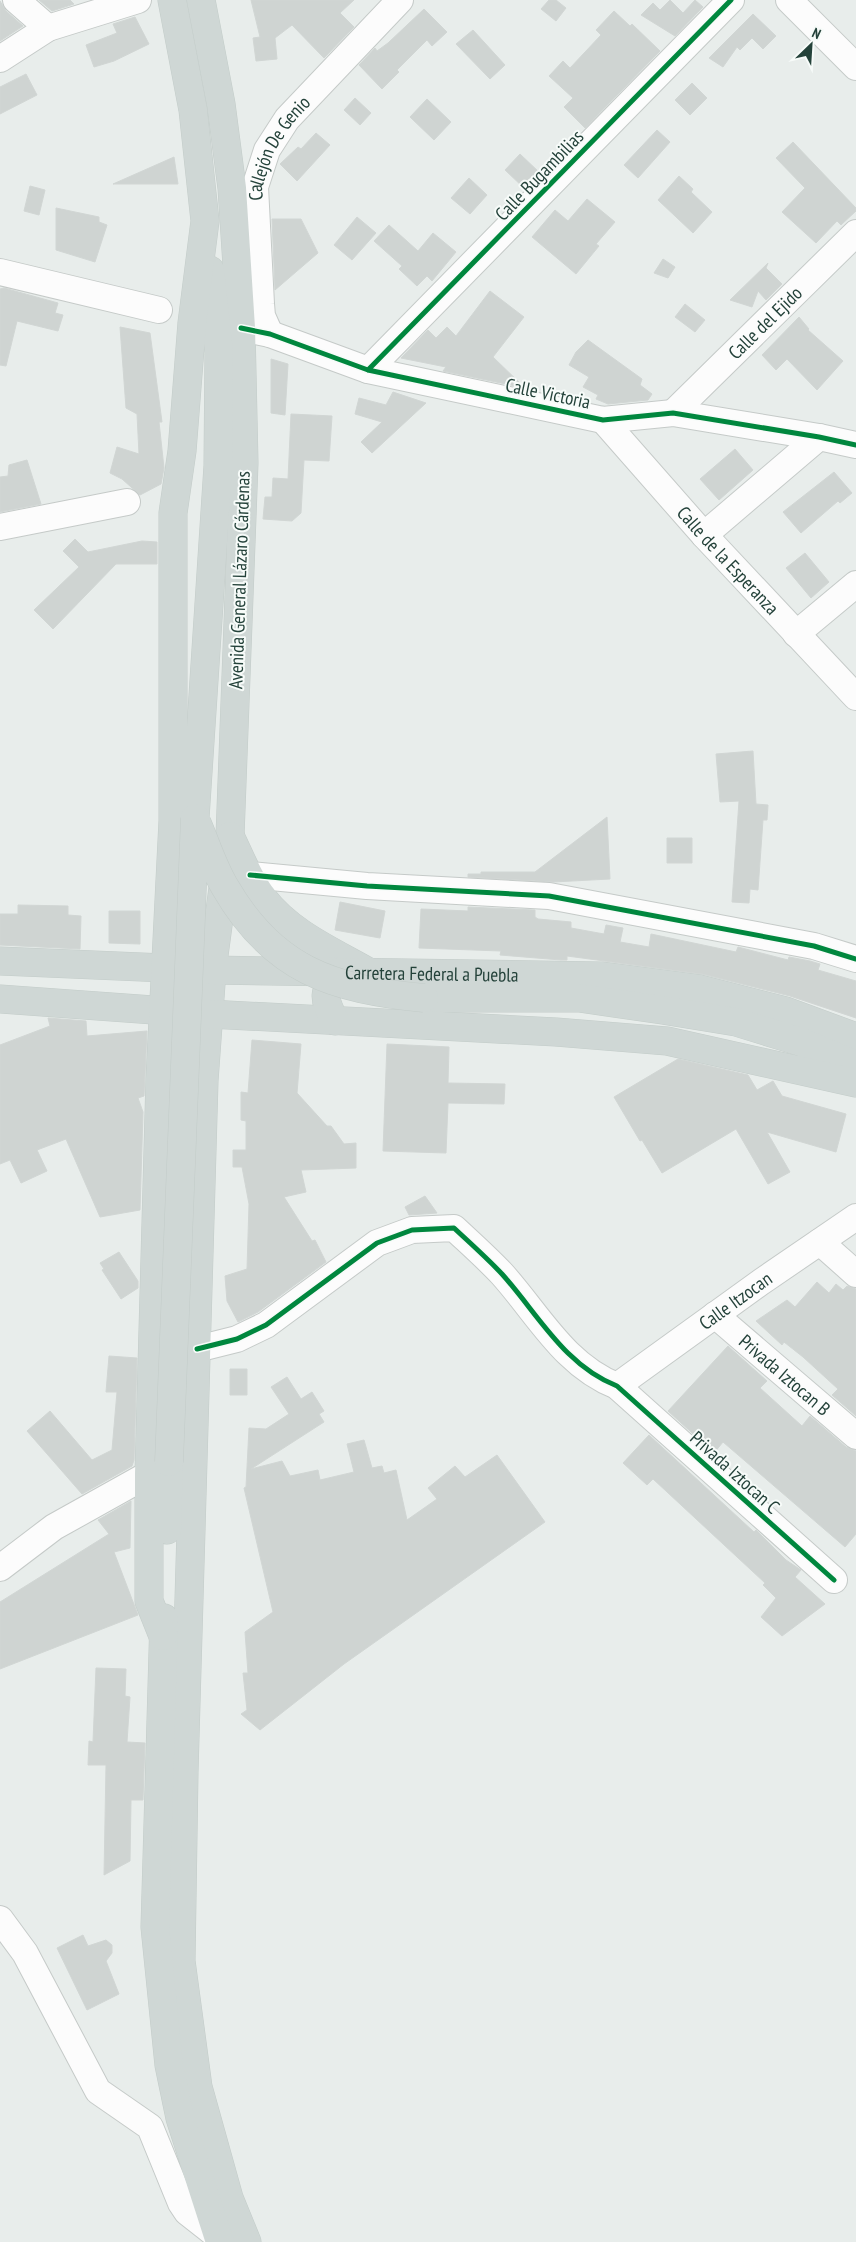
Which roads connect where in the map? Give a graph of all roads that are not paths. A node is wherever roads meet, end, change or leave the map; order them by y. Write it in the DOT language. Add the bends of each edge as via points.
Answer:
graph roads {
  1 [pos="16,0"];
  2 [pos="138,0"];
  3 [pos="172,0"];
  4 [pos="201,0"];
  5 [pos="400,0"];
  6 [pos="731,0"];
  7 [pos="789,0"];
  8 [pos="48,28"];
  9 [pos="0,59"];
  10 [pos="856,67"];
  11 [pos="205,221"];
  12 [pos="856,233"];
  13 [pos="0,272"];
  14 [pos="159,310"];
  15 [pos="241,328"];
  16 [pos="270,334"];
  17 [pos="368,370"];
  18 [pos="673,413"];
  19 [pos="603,420"];
  20 [pos="818,437"];
  21 [pos="856,445"];
  22 [pos="127,502"];
  23 [pos="0,527"];
  24 [pos="704,535"];
  25 [pos="856,584"];
  26 [pos="796,634"];
  27 [pos="856,697"];
  28 [pos="184,819"];
  29 [pos="230,829"];
  30 [pos="250,875"];
  31 [pos="856,959"];
  32 [pos="0,961"];
  33 [pos="166,968"];
  34 [pos="212,970"];
  35 [pos="339,972"];
  36 [pos="370,972"];
  37 [pos="0,1000"];
  38 [pos="164,1011"];
  39 [pos="209,1014"];
  40 [pos="335,1021"];
  41 [pos="373,1023"];
  42 [pos="856,1036"];
  43 [pos="856,1065"];
  44 [pos="160,1079"];
  45 [pos="204,1081"];
  46 [pos="856,1083"];
  47 [pos="856,1217"];
  48 [pos="820,1242"];
  49 [pos="856,1274"];
  50 [pos="716,1315"];
  51 [pos="197,1349"];
  52 [pos="617,1386"];
  53 [pos="856,1436"];
  54 [pos="159,1468"];
  55 [pos="0,1568"];
  56 [pos="834,1580"];
  57 [pos="171,1773"];
  58 [pos="0,1919"];
  59 [pos="218,2238"];
  60 [pos="247,2242"];
  1 -- 8 [label="street"];
  2 -- 8 [label="street"];
  3 -- 11 [label="main road" via="193,110"];
  4 -- 15 [label="main road, Avenida General Lázaro Cárdenas" via="221,104 232,188"];
  5 -- 16 [label="street, Callejón De Genio" via="287,119 267,150 255,187 262,316"];
  6 -- 17 [label="street, Calle Bugambilias"];
  7 -- 10 [label="street"];
  8 -- 9 [label="street"];
  11 -- 28 [label="main road" via="174,513"];
  11 -- 28 [label="main road, Avenida General Lázaro Cárdenas" via="218,352 218,466"];
  12 -- 18 [label="street, Calle del Ejido"];
  13 -- 14 [label="street"];
  15 -- 16 [label="street, Calle Victoria"];
  15 -- 29 [label="main road, Avenida General Lázaro Cárdenas" via="244,463"];
  16 -- 17 [label="street, Calle Victoria"];
  17 -- 19 [label="street, Calle Victoria"];
  18 -- 19 [label="street, Calle Victoria"];
  18 -- 20 [label="street, Calle Victoria"];
  19 -- 24 [label="street, Calle de la Esperanza"];
  20 -- 21 [label="street, Calle Victoria"];
  20 -- 24 [label="street"];
  22 -- 23 [label="street"];
  24 -- 26 [label="street, Calle de la Esperanza"];
  25 -- 26 [label="street"];
  26 -- 27 [label="street, Calle de la Esperanza"];
  28 -- 29 [label="main road"];
  28 -- 33 [label="main road"];
  28 -- 43 [label="main road, bridge" via="246,920 274,950 324,979 376,994 424,998 580,998 662,1010 736,1022 801,1042"];
  28 -- 54 [label="main road, bridge"];
  29 -- 30 [label="main road"];
  29 -- 34 [label="main road, Avenida General Lázaro Cárdenas"];
  30 -- 31 [label="street" via="367,886 548,896 814,946"];
  30 -- 36 [label="main road" via="262,897 292,927 316,944"];
  32 -- 33 [label="main road, Carretera Federal a Puebla"];
  33 -- 34 [label="main road, Carretera Federal a Puebla"];
  33 -- 38 [label="main road"];
  34 -- 35 [label="main road, Carretera Federal a Puebla"];
  34 -- 39 [label="main road, Avenida General Lázaro Cárdenas"];
  35 -- 36 [label="main road, Carretera Federal a Puebla"];
  35 -- 40 [label="main road" via="327,987 325,998"];
  36 -- 41 [label="main road" via="382,981 386,989 383,1011"];
  36 -- 42 [label="main road, Carretera Federal a Puebla" via="601,976 700,989 786,1011"];
  37 -- 38 [label="main road"];
  38 -- 39 [label="main road"];
  38 -- 44 [label="main road"];
  39 -- 40 [label="main road"];
  39 -- 45 [label="main road, Avenida General Lázaro Cárdenas"];
  40 -- 41 [label="main road"];
  41 -- 46 [label="main road" via="667,1041"];
  44 -- 45 [label="main road"];
  44 -- 54 [label="main road"];
  45 -- 51 [label="main road, Avenida General Lázaro Cárdenas"];
  47 -- 48 [label="street, Calle Itzocan"];
  48 -- 49 [label="street"];
  48 -- 50 [label="street, Calle Itzocan"];
  50 -- 52 [label="street, Calle Itzocan"];
  50 -- 53 [label="street, Privada Iztocan B"];
  51 -- 52 [label="street, Privada Iztocan C" via="237,1339 266,1325 377,1243 412,1230 454,1228 502,1274 555,1341 599,1379"];
  51 -- 57 [label="main road, Avenida General Lázaro Cárdenas"];
  52 -- 56 [label="street, Privada Iztocan C"];
  54 -- 55 [label="street" via="54,1527"];
  54 -- 57 [label="main road" via="163,1636"];
  57 -- 59 [label="main road" via="154,1927 169,2065 180,2118"];
  57 -- 60 [label="main road" via="181,1960 198,2087 229,2198"];
  58 -- 59 [label="street" via="25,1953 98,2091 150,2127 181,2202"];
}
